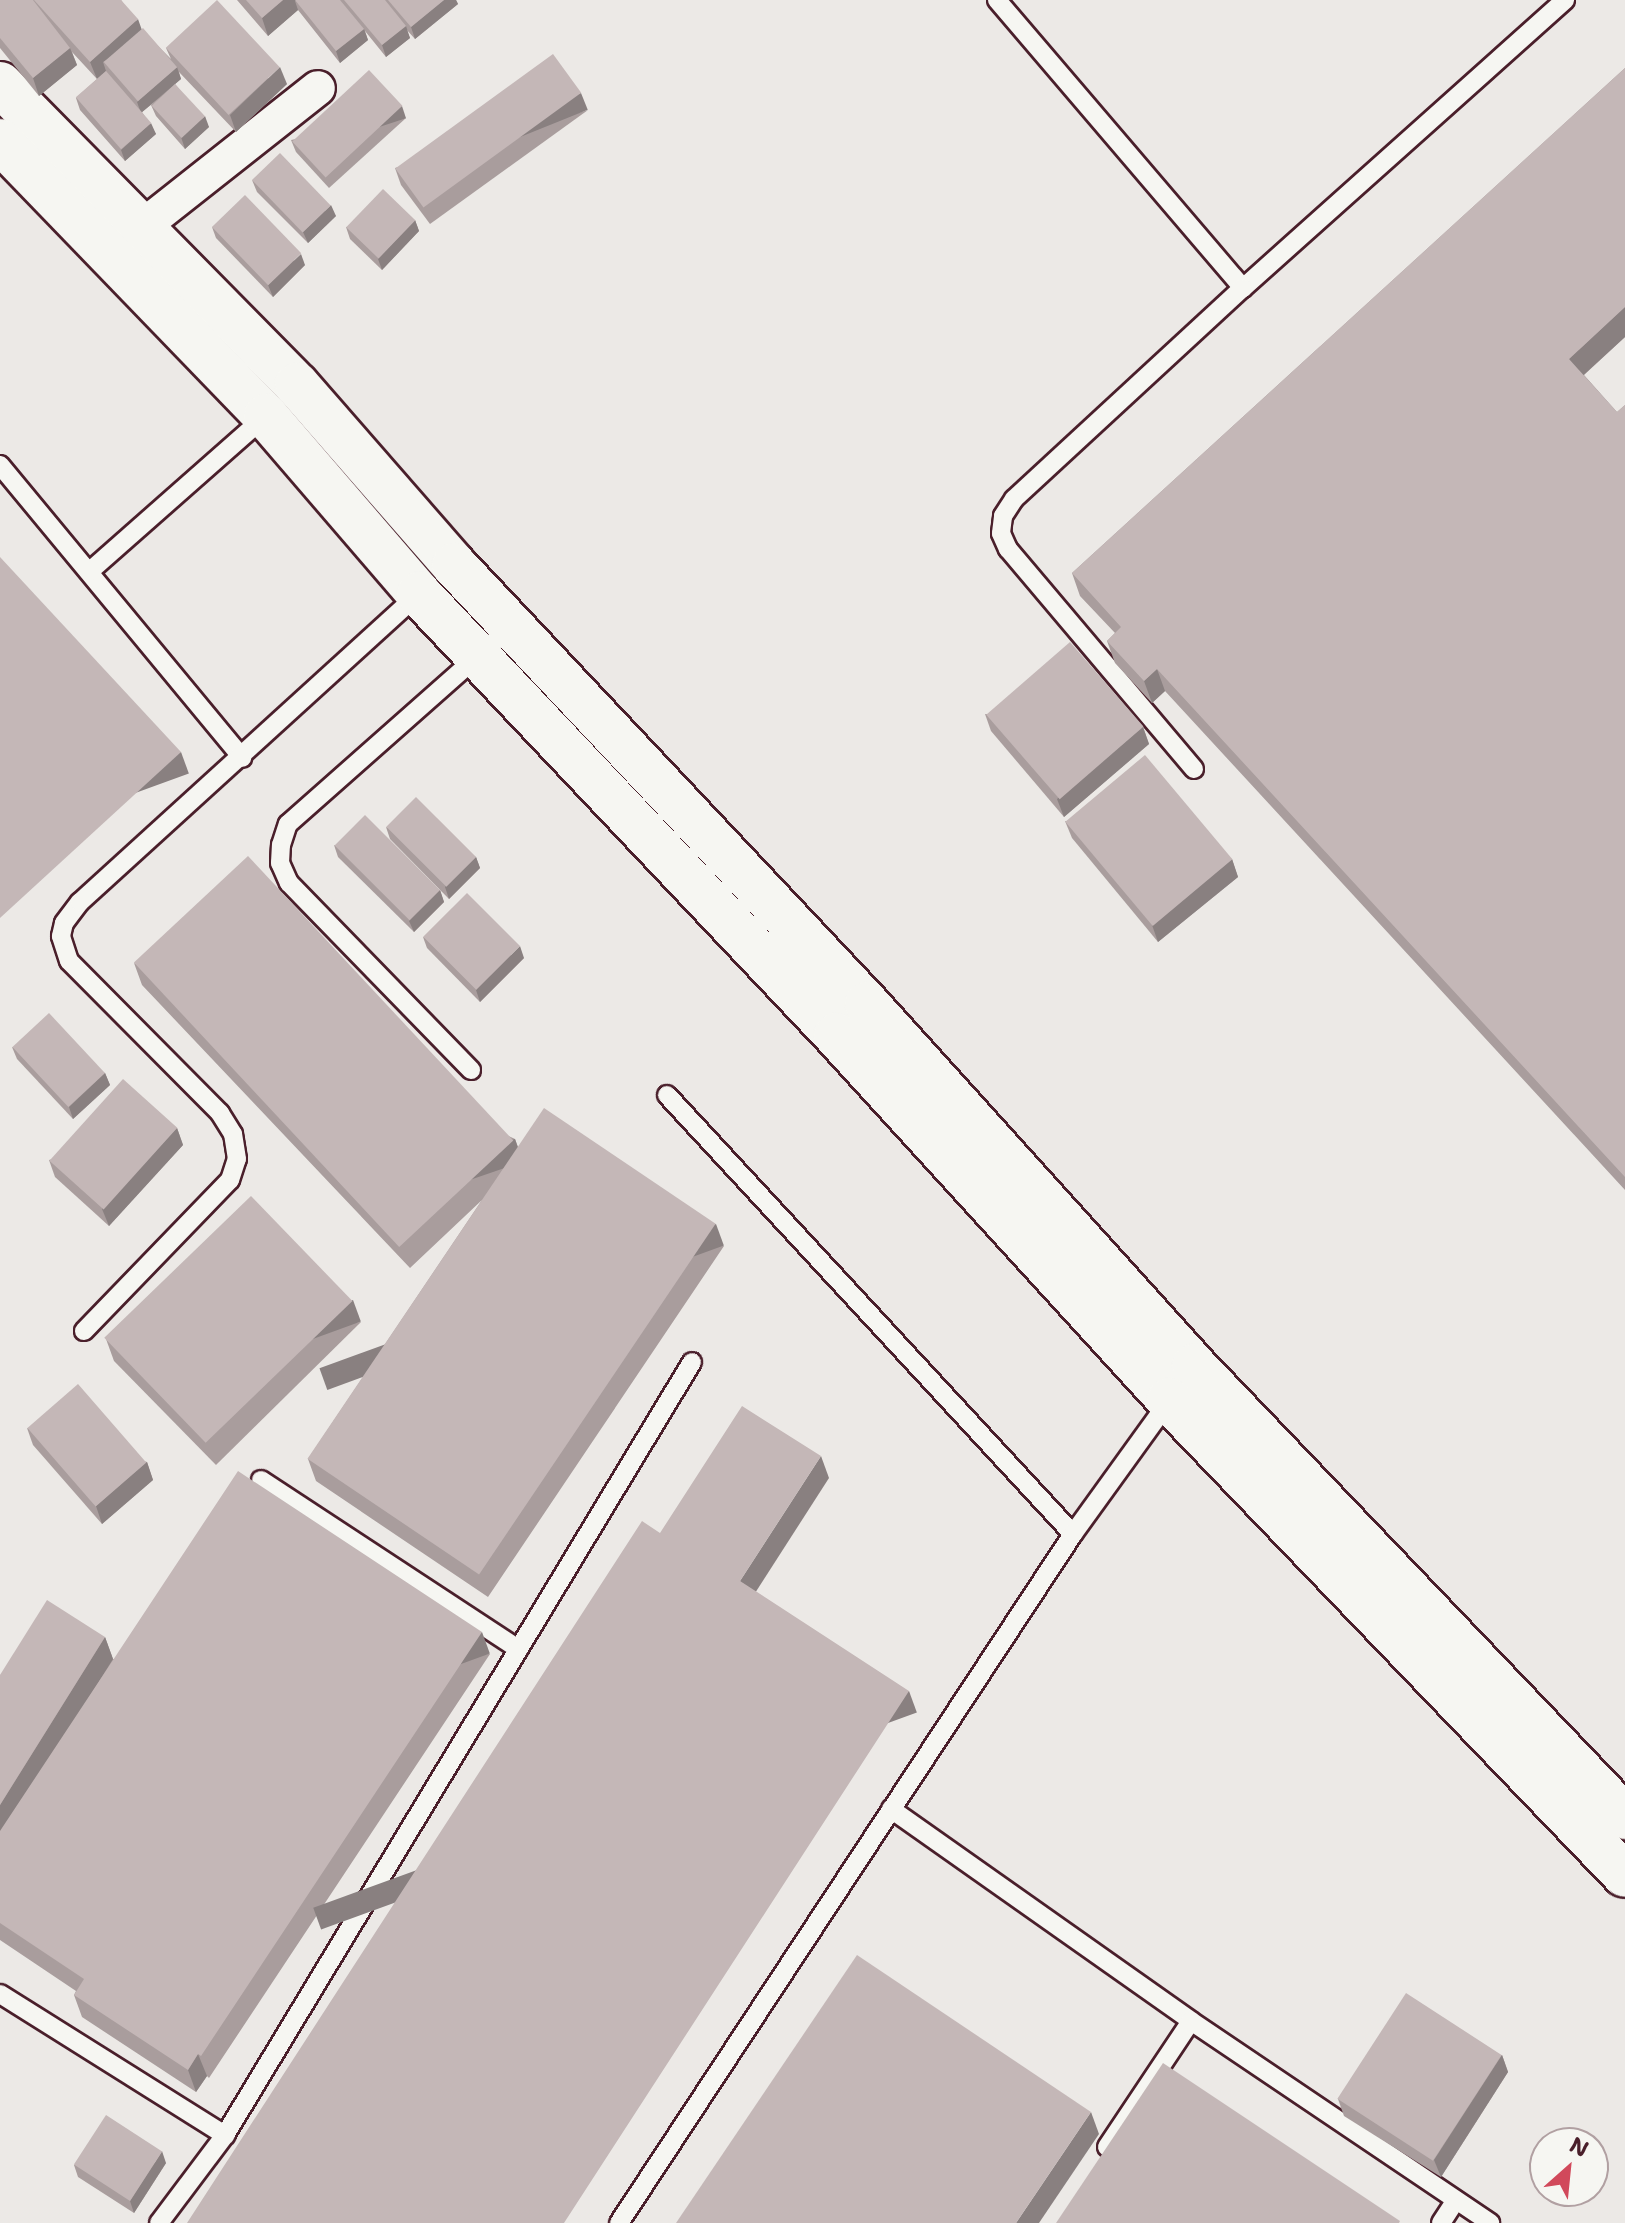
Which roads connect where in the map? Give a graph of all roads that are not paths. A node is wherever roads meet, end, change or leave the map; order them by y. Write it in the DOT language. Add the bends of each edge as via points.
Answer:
graph roads {
  1 [pos="997,0"];
  2 [pos="1565,0"];
  3 [pos="0,84"];
  4 [pos="318,88"];
  5 [pos="0,141"];
  6 [pos="142,227"];
  7 [pos="1243,288"];
  8 [pos="266,416"];
  9 [pos="0,465"];
  10 [pos="90,571"];
  11 [pos="437,580"];
  12 [pos="513,625"];
  13 [pos="480,654"];
  14 [pos="242,758"];
  15 [pos="1194,769"];
  16 [pos="471,1070"];
  17 [pos="667,1095"];
  18 [pos="84,1331"];
  19 [pos="692,1362"];
  20 [pos="1182,1383"];
  21 [pos="261,1480"];
  22 [pos="1073,1534"];
  23 [pos="518,1649"];
  24 [pos="891,1809"];
  25 [pos="1625,1817"];
  26 [pos="1625,1875"];
  27 [pos="0,1994"];
  28 [pos="1191,2021"];
  29 [pos="225,2135"];
  30 [pos="1098,2160"];
  31 [pos="1456,2200"];
  32 [pos="159,2223"];
  33 [pos="619,2223"];
  34 [pos="1441,2223"];
  35 [pos="1490,2223"];
  1 -- 7 [label="lane"];
  2 -- 7 [label="lane"];
  3 -- 6 [label="street"];
  4 -- 6 [label="street"];
  5 -- 8 [label="street"];
  6 -- 11 [label="street" via="297,385"];
  7 -- 15 [label="lane" via="1014,499 1003,516 1001,533 1008,549"];
  8 -- 10 [label="lane"];
  8 -- 11 [label="street"];
  9 -- 10 [label="lane"];
  10 -- 14 [label="lane"];
  11 -- 12 [label="street"];
  11 -- 13 [label="street"];
  11 -- 14 [label="lane"];
  12 -- 13 [label="lane"];
  12 -- 20 [label="street" via="867,1004"];
  13 -- 16 [label="lane" via="288,824 280,863 289,883"];
  13 -- 20 [label="street"];
  14 -- 18 [label="lane" via="80,902 64,923 61,936 69,961 220,1113 233,1134 237,1159 230,1180"];
  17 -- 22 [label="lane"];
  19 -- 23 [label="lane"];
  20 -- 22 [label="lane"];
  20 -- 25 [label="street"];
  20 -- 26 [label="street"];
  21 -- 23 [label="lane"];
  22 -- 24 [label="lane"];
  23 -- 29 [label="lane"];
  24 -- 28 [label="lane"];
  24 -- 33 [label="lane"];
  27 -- 29 [label="lane"];
  28 -- 30 [label="lane"];
  28 -- 31 [label="lane"];
  29 -- 32 [label="lane"];
  31 -- 34 [label="lane"];
  31 -- 35 [label="lane"];
}
